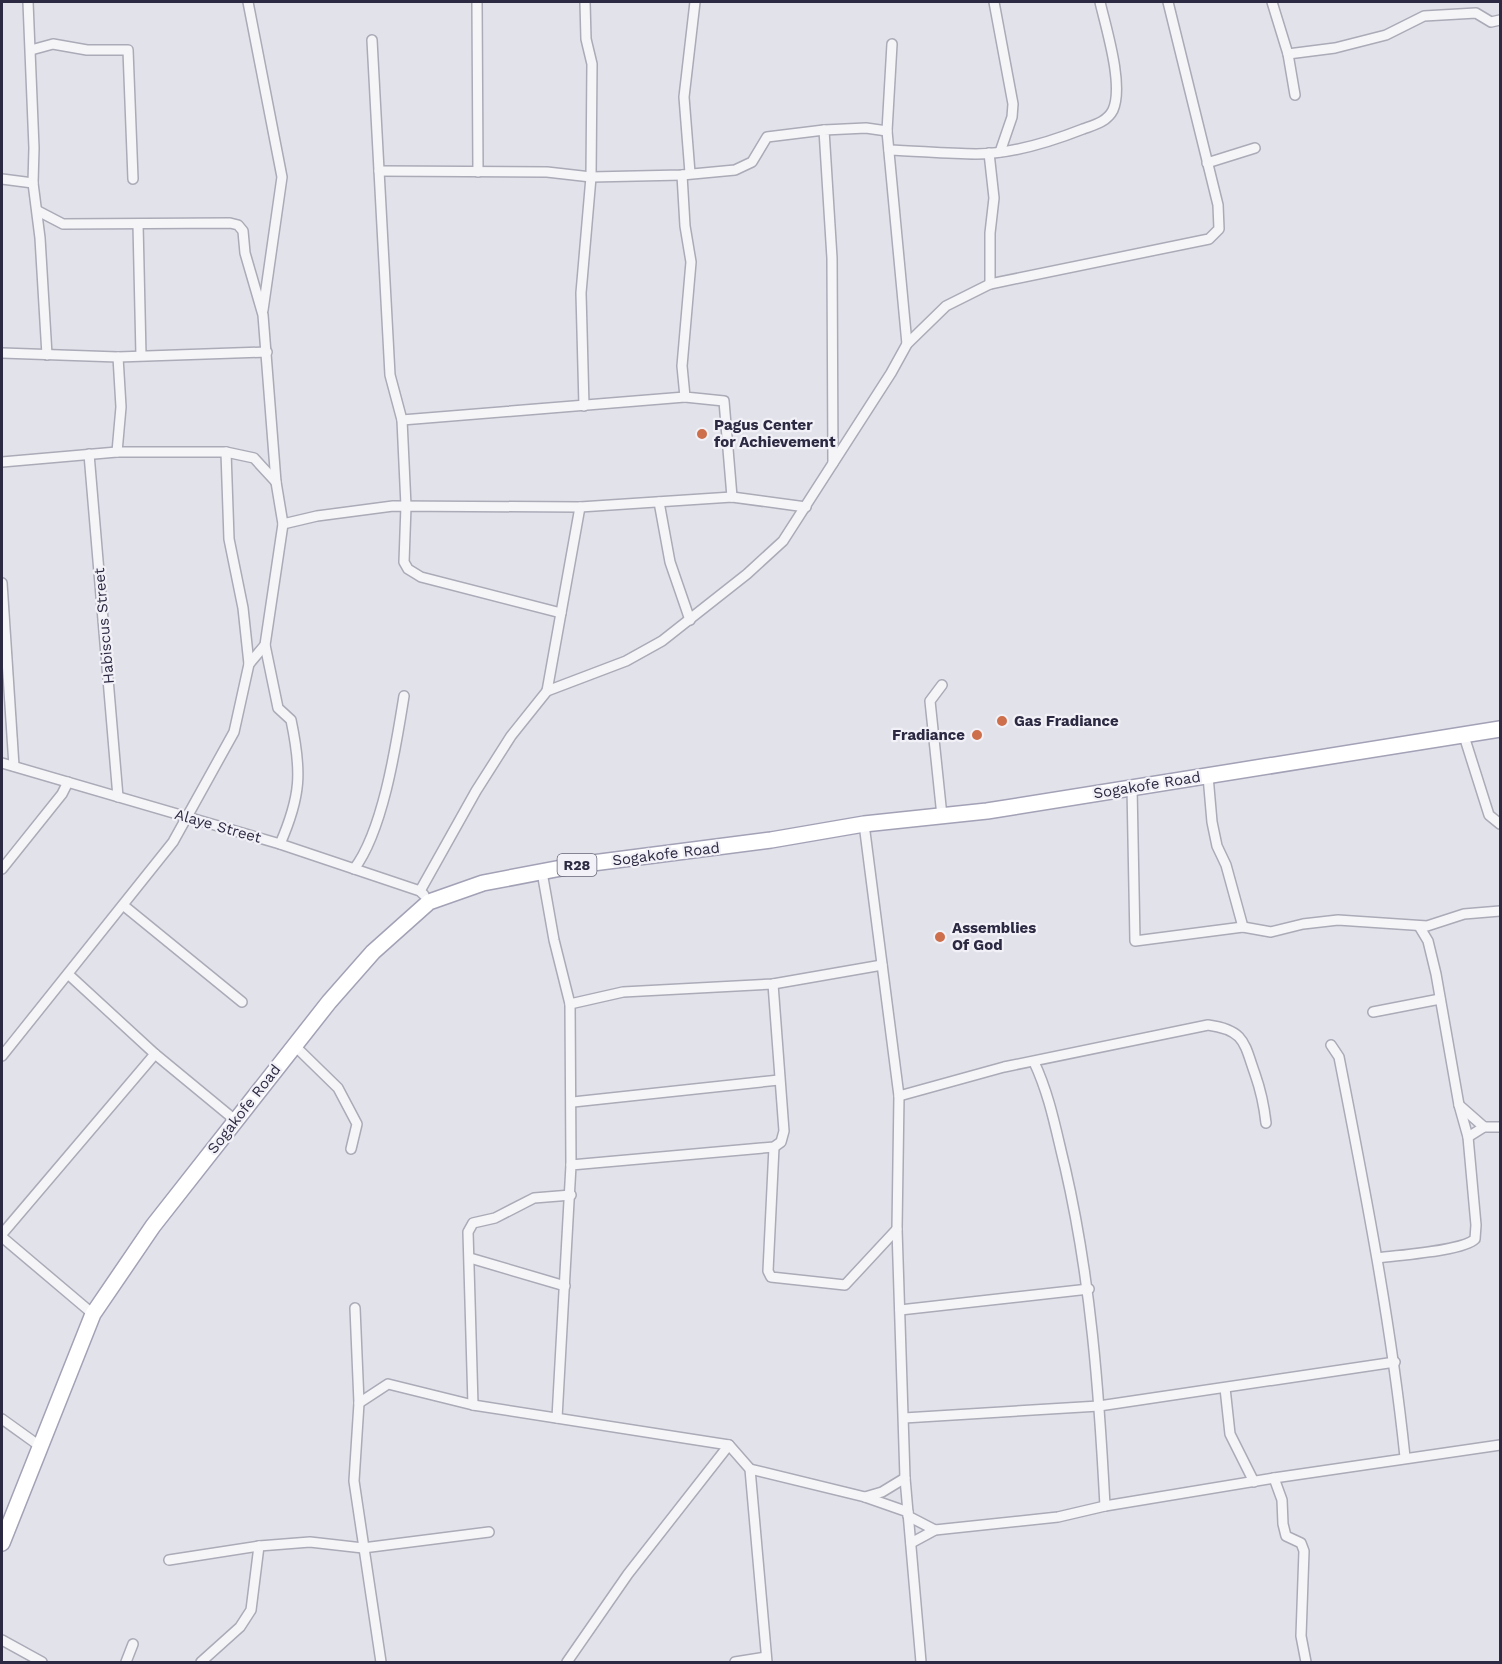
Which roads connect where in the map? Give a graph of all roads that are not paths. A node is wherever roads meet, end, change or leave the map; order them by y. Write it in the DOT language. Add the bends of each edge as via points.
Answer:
graph roads {
  1 [pos="28,2"];
  2 [pos="248,2"];
  3 [pos="477,2"];
  4 [pos="585,2"];
  5 [pos="695,2"];
  6 [pos="994,2"];
  7 [pos="1100,2"];
  8 [pos="1168,2"];
  9 [pos="1272,2"];
  10 [pos="1500,20"];
  11 [pos="372,40"];
  12 [pos="892,44"];
  13 [pos="31,50"];
  14 [pos="1288,54"];
  15 [pos="1295,94"];
  16 [pos="824,130"];
  17 [pos="887,131"];
  18 [pos="1255,148"];
  19 [pos="890,150"];
  20 [pos="1000,152"];
  21 [pos="989,153"];
  22 [pos="1207,163"];
  23 [pos="379,171"];
  24 [pos="478,172"];
  25 [pos="686,174"];
  26 [pos="591,177"];
  27 [pos="133,178"];
  28 [pos="2,179"];
  29 [pos="33,183"];
  30 [pos="38,211"];
  31 [pos="138,224"];
  32 [pos="990,284"];
  33 [pos="263,315"];
  34 [pos="907,344"];
  35 [pos="267,352"];
  36 [pos="2,353"];
  37 [pos="47,355"];
  38 [pos="141,355"];
  39 [pos="118,357"];
  40 [pos="685,397"];
  41 [pos="584,406"];
  42 [pos="402,420"];
  43 [pos="117,452"];
  44 [pos="226,452"];
  45 [pos="89,454"];
  46 [pos="2,462"];
  47 [pos="833,465"];
  48 [pos="276,482"];
  49 [pos="732,497"];
  50 [pos="658,502"];
  51 [pos="406,506"];
  52 [pos="580,507"];
  53 [pos="806,507"];
  54 [pos="284,524"];
  55 [pos="2,583"];
  56 [pos="561,614"];
  57 [pos="690,620"];
  58 [pos="265,645"];
  59 [pos="249,664"];
  60 [pos="942,685"];
  61 [pos="547,692"];
  62 [pos="404,696"];
  63 [pos="1500,729"];
  64 [pos="1464,736"];
  65 [pos="2,763"];
  66 [pos="14,766"];
  67 [pos="1208,776"];
  68 [pos="68,782"];
  69 [pos="1132,787"];
  70 [pos="118,797"];
  71 [pos="942,816"];
  72 [pos="189,818"];
  73 [pos="864,824"];
  74 [pos="1500,824"];
  75 [pos="280,844"];
  76 [pos="2,869"];
  77 [pos="354,869"];
  78 [pos="542,872"];
  79 [pos="424,896"];
  80 [pos="123,905"];
  81 [pos="1500,914"];
  82 [pos="1419,926"];
  83 [pos="1243,927"];
  84 [pos="882,964"];
  85 [pos="68,974"];
  86 [pos="773,984"];
  87 [pos="1440,999"];
  88 [pos="242,1002"];
  89 [pos="570,1004"];
  90 [pos="1373,1012"];
  91 [pos="1331,1045"];
  92 [pos="295,1046"];
  93 [pos="155,1054"];
  94 [pos="2,1056"];
  95 [pos="1034,1062"];
  96 [pos="779,1080"];
  97 [pos="899,1096"];
  98 [pos="573,1102"];
  99 [pos="1459,1105"];
  100 [pos="235,1120"];
  101 [pos="1266,1123"];
  102 [pos="1484,1127"];
  103 [pos="1500,1127"];
  104 [pos="1468,1137"];
  105 [pos="774,1147"];
  106 [pos="351,1149"];
  107 [pos="572,1165"];
  108 [pos="571,1195"];
  109 [pos="897,1229"];
  110 [pos="2,1235"];
  111 [pos="470,1258"];
  112 [pos="1378,1258"];
  113 [pos="565,1286"];
  114 [pos="1089,1289"];
  115 [pos="355,1308"];
  116 [pos="900,1310"];
  117 [pos="93,1314"];
  118 [pos="1395,1362"];
  119 [pos="1226,1388"];
  120 [pos="359,1403"];
  121 [pos="473,1405"];
  122 [pos="1099,1406"];
  123 [pos="557,1418"];
  124 [pos="904,1418"];
  125 [pos="2,1419"];
  126 [pos="729,1445"];
  127 [pos="1500,1445"];
  128 [pos="41,1447"];
  129 [pos="1405,1458"];
  130 [pos="750,1469"];
  131 [pos="905,1478"];
  132 [pos="1274,1478"];
  133 [pos="1254,1482"];
  134 [pos="865,1497"];
  135 [pos="1104,1506"];
  136 [pos="908,1514"];
  137 [pos="935,1530"];
  138 [pos="489,1532"];
  139 [pos="2,1543"];
  140 [pos="911,1543"];
  141 [pos="259,1546"];
  142 [pos="363,1548"];
  143 [pos="169,1560"];
  144 [pos="2,1640"];
  145 [pos="133,1644"];
  146 [pos="766,1660"];
  147 [pos="42,1662"];
  148 [pos="126,1662"];
  149 [pos="201,1662"];
  150 [pos="381,1662"];
  151 [pos="567,1662"];
  152 [pos="735,1662"];
  153 [pos="921,1662"];
  154 [pos="1306,1662"];
  1 -- 13 [label="street"];
  2 -- 33 [label="street" via="282,177"];
  3 -- 24 [label="street"];
  4 -- 26 [label="street" via="586,39 592,64"];
  5 -- 25 [label="street" via="684,97"];
  6 -- 20 [label="street" via="1013,104"];
  7 -- 20 [label="street" via="1114,71 1113,110 1104,120 1055,140"];
  8 -- 22 [label="street"];
  9 -- 14 [label="street"];
  10 -- 14 [label="street" via="1491,22 1476,13 1424,16 1386,35 1335,48"];
  11 -- 23 [label="street"];
  12 -- 17 [label="street"];
  13 -- 27 [label="street" via="65,44 87,50 128,50"];
  13 -- 29 [label="street"];
  14 -- 15 [label="street"];
  16 -- 17 [label="street"];
  16 -- 25 [label="street" via="767,137 752,162 735,170"];
  16 -- 47 [label="street" via="832,258"];
  17 -- 19 [label="street"];
  18 -- 22 [label="street"];
  19 -- 21 [label="street"];
  19 -- 34 [label="street"];
  20 -- 21 [label="street"];
  21 -- 32 [label="street" via="994,198"];
  22 -- 32 [label="street" via="1220,229 1209,239"];
  23 -- 24 [label="street"];
  23 -- 42 [label="street" via="390,375"];
  24 -- 26 [label="street" via="547,172"];
  25 -- 26 [label="street"];
  25 -- 40 [label="street" via="685,226 691,262 682,366"];
  26 -- 41 [label="street" via="581,293"];
  28 -- 29 [label="street"];
  29 -- 30 [label="street"];
  30 -- 31 [label="street" via="63,224"];
  30 -- 37 [label="street"];
  31 -- 33 [label="street" via="238,225 243,231 245,253"];
  31 -- 38 [label="street"];
  32 -- 34 [label="street" via="946,306"];
  33 -- 35 [label="street"];
  34 -- 47 [label="street"];
  35 -- 38 [label="street"];
  35 -- 48 [label="street"];
  36 -- 37 [label="street"];
  37 -- 39 [label="street"];
  38 -- 39 [label="street"];
  39 -- 43 [label="street" via="121,407"];
  40 -- 41 [label="street"];
  40 -- 49 [label="street" via="724,401"];
  41 -- 42 [label="street"];
  42 -- 51 [label="street"];
  43 -- 44 [label="street"];
  43 -- 45 [label="street"];
  44 -- 48 [label="street" via="254,458"];
  44 -- 59 [label="street" via="229,539"];
  45 -- 46 [label="street"];
  45 -- 70 [label="street, Habiscus Street"];
  47 -- 53 [label="street"];
  48 -- 54 [label="street"];
  49 -- 50 [label="street"];
  49 -- 53 [label="street"];
  50 -- 52 [label="street"];
  50 -- 57 [label="street" via="670,562"];
  51 -- 52 [label="street"];
  51 -- 54 [label="street" via="316,516"];
  51 -- 56 [label="street" via="404,562 408,569 421,577"];
  52 -- 56 [label="street"];
  53 -- 57 [label="street" via="783,541"];
  54 -- 58 [label="street"];
  55 -- 66 [label="street"];
  56 -- 61 [label="street"];
  57 -- 61 [label="street" via="626,661"];
  58 -- 59 [label="street"];
  58 -- 75 [label="street" via="278,708 291,720 299,786 294,811"];
  59 -- 72 [label="street" via="234,732"];
  60 -- 71 [label="street" via="930,701"];
  61 -- 79 [label="street" via="511,736 476,791"];
  62 -- 77 [label="street" via="372,839"];
  63 -- 64 [label="main road, Sogakofe Road / R28"];
  64 -- 67 [label="main road, Sogakofe Road / R28"];
  64 -- 74 [label="street" via="1489,815"];
  65 -- 66 [label="street, Alaye Street"];
  66 -- 68 [label="street, Alaye Street"];
  67 -- 69 [label="main road, Sogakofe Road / R28"];
  67 -- 83 [label="street" via="1217,846"];
  68 -- 70 [label="street, Alaye Street"];
  68 -- 76 [label="street"];
  69 -- 71 [label="main road, Sogakofe Road / R28"];
  69 -- 83 [label="street" via="1135,942"];
  70 -- 72 [label="street, Alaye Street"];
  71 -- 73 [label="main road, Sogakofe Road / R28"];
  72 -- 75 [label="street, Alaye Street"];
  72 -- 80 [label="street"];
  73 -- 78 [label="main road, Sogakofe Road / R28"];
  73 -- 84 [label="street"];
  75 -- 77 [label="street, Alaye Street"];
  77 -- 79 [label="street, Alaye Street"];
  78 -- 79 [label="main road, Sogakofe Road / R28"];
  78 -- 89 [label="street"];
  79 -- 92 [label="main road, Sogakofe Road / R28"];
  80 -- 85 [label="street"];
  80 -- 88 [label="street"];
  81 -- 82 [label="street" via="1464,914"];
  82 -- 83 [label="street" via="1338,920 1271,932"];
  82 -- 87 [label="street" via="1428,941"];
  84 -- 86 [label="street"];
  84 -- 97 [label="street"];
  85 -- 93 [label="street"];
  85 -- 94 [label="street"];
  86 -- 89 [label="street" via="623,992"];
  86 -- 96 [label="street"];
  87 -- 90 [label="street"];
  87 -- 99 [label="street"];
  89 -- 98 [label="street"];
  91 -- 112 [label="street" via="1339,1057"];
  92 -- 100 [label="main road, Sogakofe Road / R28"];
  92 -- 106 [label="street" via="338,1088 357,1124"];
  93 -- 100 [label="street"];
  93 -- 110 [label="street"];
  95 -- 97 [label="street" via="1004,1066"];
  95 -- 101 [label="street" via="1143,1036 1215,1026 1229,1030 1248,1046 1264,1096"];
  95 -- 114 [label="street" via="1046,1089"];
  96 -- 98 [label="street"];
  96 -- 105 [label="street" via="784,1131 781,1142"];
  97 -- 109 [label="street"];
  98 -- 107 [label="street"];
  99 -- 102 [label="street"];
  99 -- 104 [label="street"];
  100 -- 117 [label="main road, Sogakofe Road / R28" via="153,1226"];
  102 -- 103 [label="street"];
  102 -- 104 [label="street"];
  104 -- 112 [label="street" via="1475,1239 1443,1249"];
  105 -- 107 [label="street"];
  105 -- 109 [label="street" via="768,1271 771,1277 845,1285"];
  107 -- 108 [label="street"];
  108 -- 111 [label="street" via="534,1198 495,1218 473,1223 468,1232"];
  108 -- 113 [label="street"];
  109 -- 116 [label="street"];
  110 -- 117 [label="street"];
  111 -- 113 [label="street"];
  111 -- 121 [label="street"];
  112 -- 118 [label="street"];
  113 -- 123 [label="street"];
  114 -- 116 [label="street"];
  114 -- 122 [label="street"];
  115 -- 120 [label="street"];
  116 -- 124 [label="street"];
  117 -- 128 [label="main road, Sogakofe Road / R28"];
  118 -- 119 [label="street"];
  118 -- 129 [label="street"];
  119 -- 122 [label="street"];
  119 -- 133 [label="street" via="1230,1434"];
  120 -- 121 [label="street" via="388,1384"];
  120 -- 142 [label="street" via="354,1481"];
  121 -- 123 [label="street"];
  122 -- 124 [label="street"];
  122 -- 135 [label="street"];
  123 -- 126 [label="street"];
  124 -- 131 [label="street"];
  125 -- 128 [label="street"];
  126 -- 130 [label="street"];
  126 -- 151 [label="street" via="628,1574"];
  127 -- 129 [label="street"];
  128 -- 139 [label="main road, Sogakofe Road / R28"];
  129 -- 132 [label="street"];
  130 -- 134 [label="street"];
  130 -- 146 [label="street"];
  131 -- 134 [label="street"];
  131 -- 136 [label="street"];
  132 -- 133 [label="street"];
  132 -- 154 [label="street" via="1282,1500 1286,1536 1301,1543 1304,1551 1301,1636"];
  133 -- 135 [label="street"];
  134 -- 136 [label="street"];
  135 -- 137 [label="street" via="1058,1516"];
  136 -- 137 [label="street"];
  136 -- 140 [label="street"];
  137 -- 140 [label="street"];
  138 -- 142 [label="street"];
  140 -- 153 [label="street"];
  141 -- 142 [label="street" via="310,1542"];
  141 -- 143 [label="street"];
  141 -- 149 [label="street" via="251,1610 240,1627"];
  142 -- 150 [label="street"];
  144 -- 147 [label="street"];
  145 -- 148 [label="street"];
  146 -- 152 [label="street"];
}
